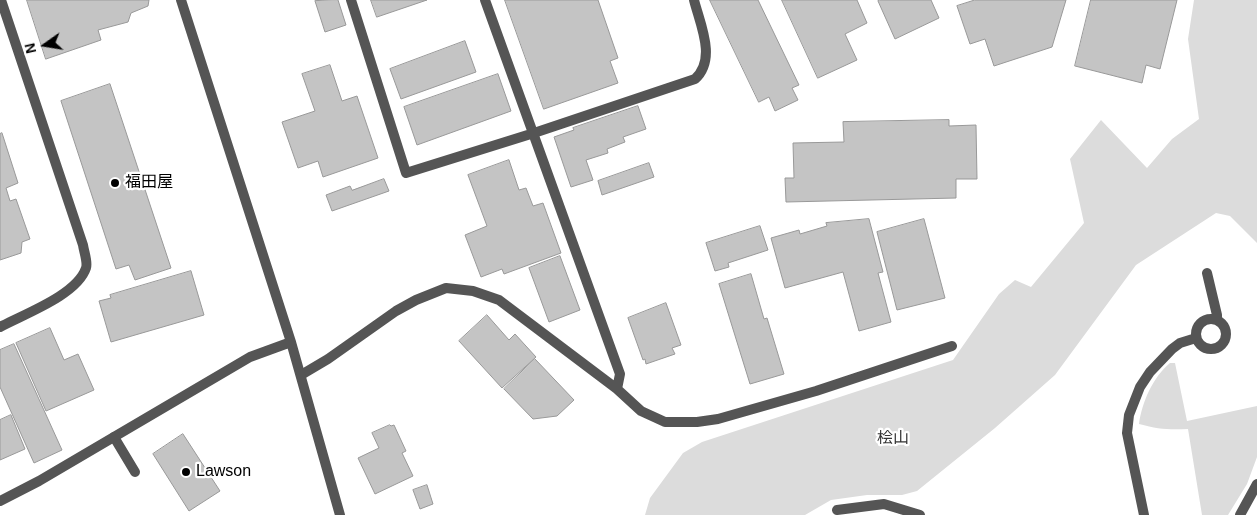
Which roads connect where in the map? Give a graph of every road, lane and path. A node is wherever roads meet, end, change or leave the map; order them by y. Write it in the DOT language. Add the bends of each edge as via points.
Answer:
graph roads {
  1 [pos="1,0"];
  2 [pos="181,0"];
  3 [pos="350,0"];
  4 [pos="485,0"];
  5 [pos="694,0"];
  6 [pos="534,133"];
  7 [pos="1207,273"];
  8 [pos="1217,320"];
  9 [pos="0,327"];
  10 [pos="1196,338"];
  11 [pos="291,342"];
  12 [pos="952,346"];
  13 [pos="300,375"];
  14 [pos="617,389"];
  15 [pos="114,437"];
  16 [pos="135,472"];
  17 [pos="1257,484"];
  18 [pos="0,502"];
  19 [pos="834,513"];
  20 [pos="340,515"];
  21 [pos="920,515"];
  22 [pos="1144,515"];
  23 [pos="1240,515"];
  1 -- 9 [label="street" via="87,266 80,281 66,293"];
  2 -- 11 [label="street"];
  3 -- 6 [label="street" via="406,173"];
  4 -- 6 [label="street"];
  5 -- 6 [label="street" via="706,43 706,60 695,79"];
  6 -- 14 [label="street" via="620,374"];
  7 -- 8 [label="street"];
  8 -- 10 [label="street" via="1209,319 1200,324"];
  8 -- 10 [label="street" via="1226,333 1220,346 1206,348"];
  10 -- 22 [label="street" via="1180,343 1150,372 1129,415 1127,433"];
  11 -- 13 [label="street"];
  11 -- 15 [label="street" via="250,357"];
  12 -- 14 [label="street" via="816,391 697,422 665,422 641,411"];
  13 -- 14 [label="street" via="396,311 446,288 473,290 499,300"];
  13 -- 20 [label="street"];
  15 -- 16 [label="street"];
  15 -- 18 [label="street"];
  17 -- 23 [label="street"];
  19 -- 21 [label="street" via="884,504"];
}
